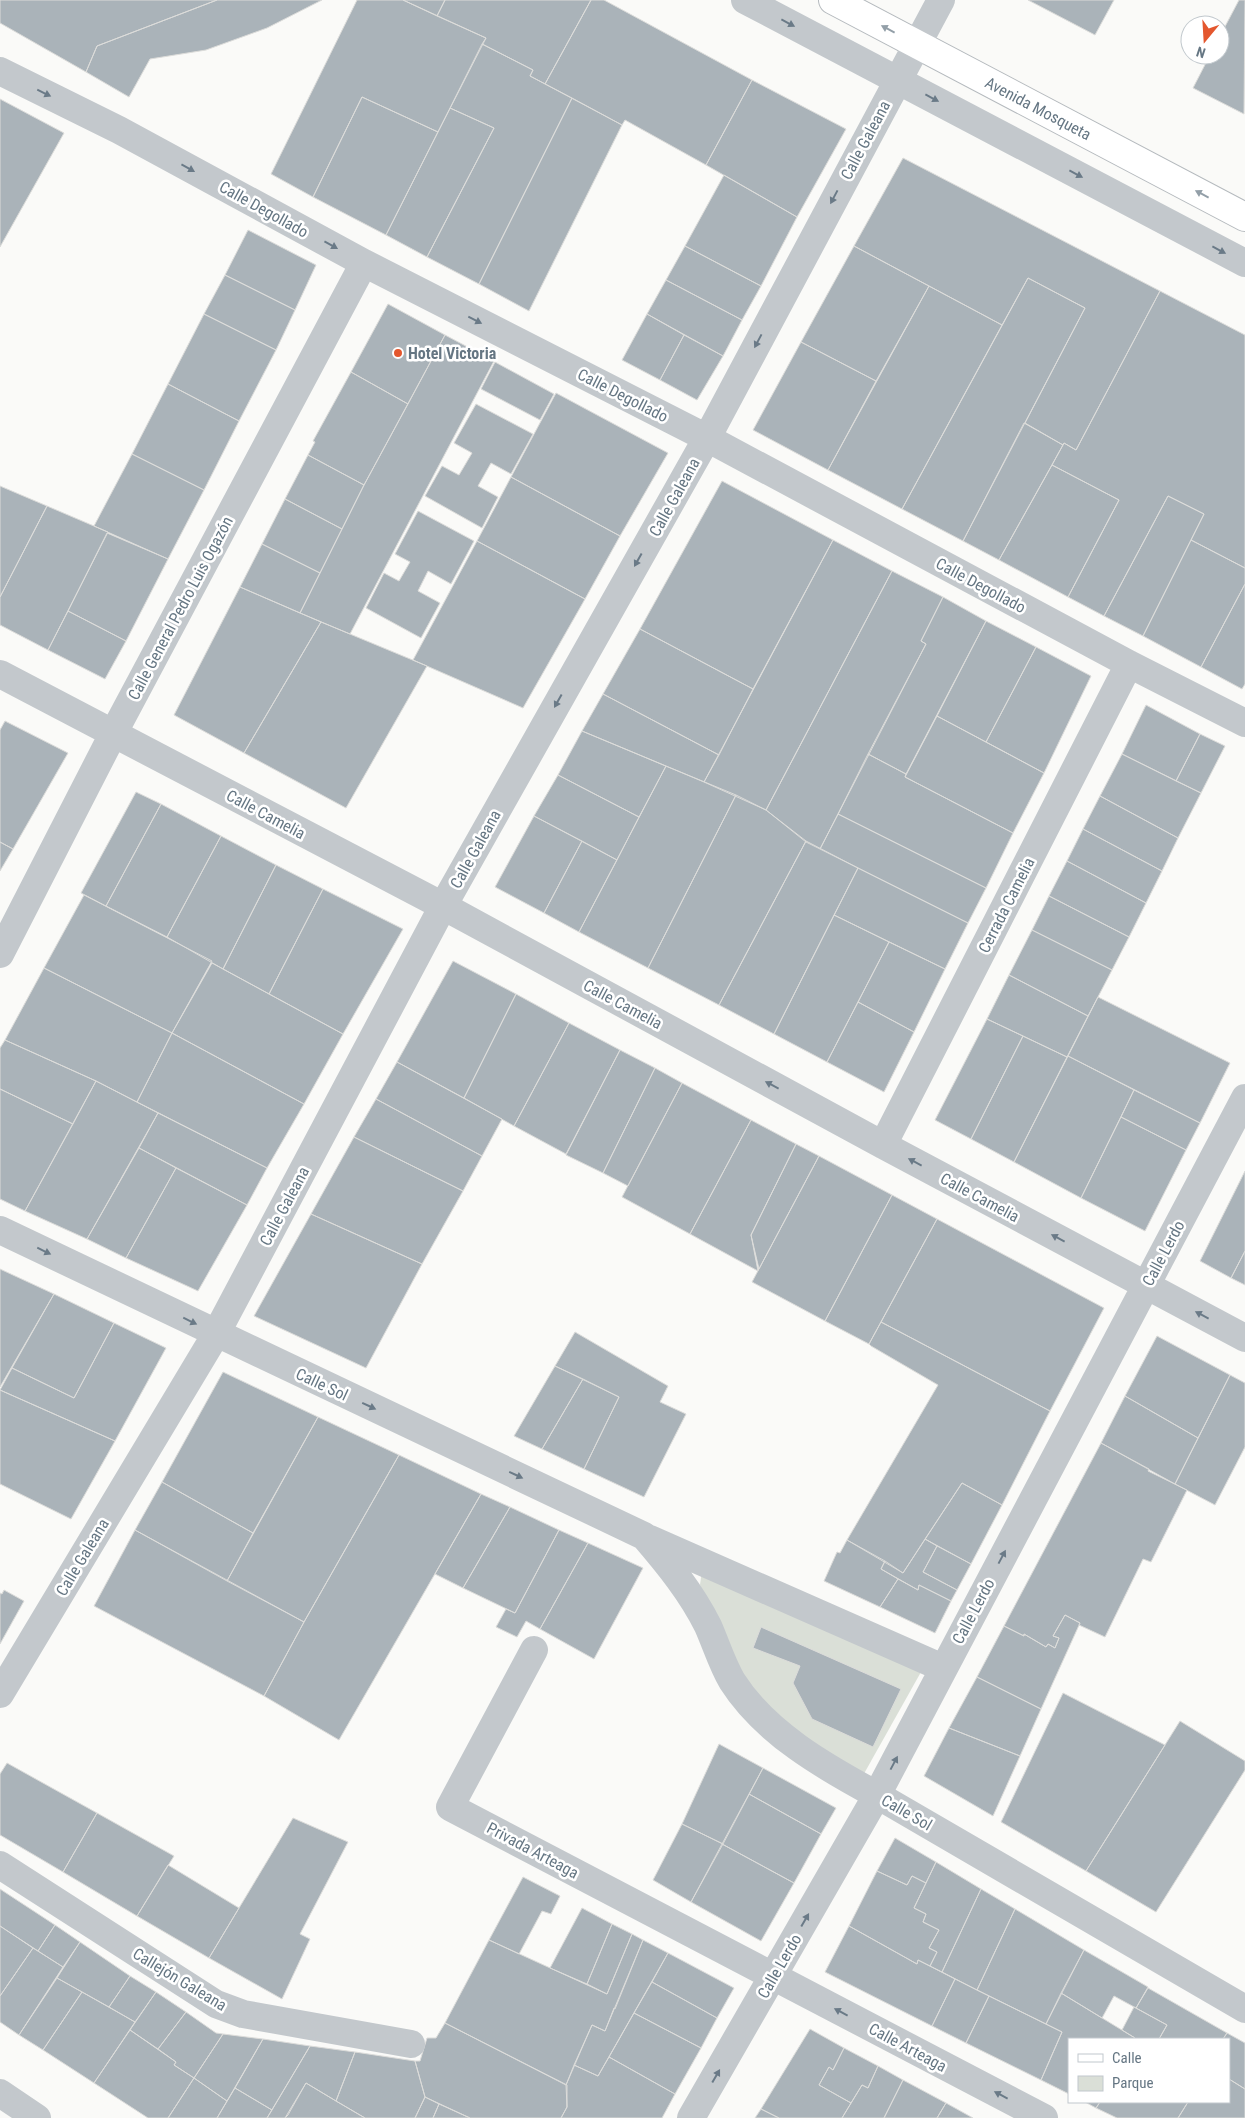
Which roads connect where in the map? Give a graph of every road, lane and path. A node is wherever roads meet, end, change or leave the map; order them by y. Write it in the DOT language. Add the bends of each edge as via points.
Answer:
graph roads {
  1 [pos="745,0"];
  2 [pos="833,0"];
  3 [pos="941,0"];
  4 [pos="916,44"];
  5 [pos="0,71"];
  6 [pos="896,80"];
  7 [pos="1245,217"];
  8 [pos="364,263"];
  9 [pos="1245,263"];
  10 [pos="707,438"];
  11 [pos="1129,664"];
  12 [pos="0,674"];
  13 [pos="1245,723"];
  14 [pos="113,734"];
  15 [pos="442,906"];
  16 [pos="0,954"];
  17 [pos="1245,1098"];
  18 [pos="883,1145"];
  19 [pos="0,1230"];
  20 [pos="1146,1285"];
  21 [pos="216,1334"];
  22 [pos="1245,1338"];
  23 [pos="644,1536"];
  24 [pos="534,1650"];
  25 [pos="943,1668"];
  26 [pos="0,1694"];
  27 [pos="877,1795"];
  28 [pos="0,1865"];
  29 [pos="773,1976"];
  30 [pos="1245,2009"];
  31 [pos="411,2044"];
  32 [pos="0,2093"];
  33 [pos="37,2118"];
  34 [pos="691,2118"];
  35 [pos="1044,2118"];
  1 -- 6 [label="street, one-way"];
  4 -- 2 [label="main road, Avenida Mosqueta, one-way"];
  3 -- 4 [label="street, Calle Galeana"];
  4 -- 6 [label="street, Calle Galeana"];
  7 -- 4 [label="main road, Avenida Mosqueta, one-way"];
  5 -- 8 [label="street, Calle Degollado, one-way" via="118,130"];
  6 -- 9 [label="street, one-way"];
  6 -- 10 [label="street, Calle Galeana, one-way"];
  8 -- 10 [label="street, Calle Degollado, one-way"];
  8 -- 14 [label="street, Calle General Pedro Luis Ogazón"];
  10 -- 11 [label="street, Calle Degollado"];
  10 -- 15 [label="street, Calle Galeana, one-way"];
  11 -- 13 [label="street, Calle Degollado"];
  11 -- 18 [label="street, Cerrada Camelia"];
  12 -- 14 [label="street, Calle Camelia"];
  14 -- 15 [label="street, Calle Camelia"];
  14 -- 16 [label="street, Calle General Pedro Luis Ogazón"];
  18 -- 15 [label="street, Calle Camelia, one-way"];
  15 -- 21 [label="street, Calle Galeana"];
  17 -- 20 [label="street, Calle Lerdo"];
  20 -- 18 [label="street, Calle Camelia, one-way"];
  19 -- 21 [label="street, Calle Sol, one-way"];
  22 -- 20 [label="street, Calle Camelia, one-way"];
  25 -- 20 [label="street, Calle Lerdo, one-way"];
  21 -- 23 [label="street, Calle Sol, one-way"];
  21 -- 26 [label="street, Calle Galeana"];
  23 -- 25 [label="street, Calle Sol"];
  23 -- 27 [label="street, Calle Sol" via="694,1600 732,1681 759,1714 828,1768"];
  24 -- 29 [label="street, Privada Arteaga" via="450,1807"];
  27 -- 25 [label="street, Calle Lerdo, one-way"];
  29 -- 27 [label="street, Calle Lerdo, one-way"];
  27 -- 30 [label="street, Calle Sol"];
  28 -- 31 [label="street, Callejón Galeana" via="216,2004 243,2014"];
  34 -- 29 [label="street, Calle Lerdo, one-way"];
  35 -- 29 [label="street, Calle Arteaga, one-way"];
  32 -- 33 [label="street"];
}
